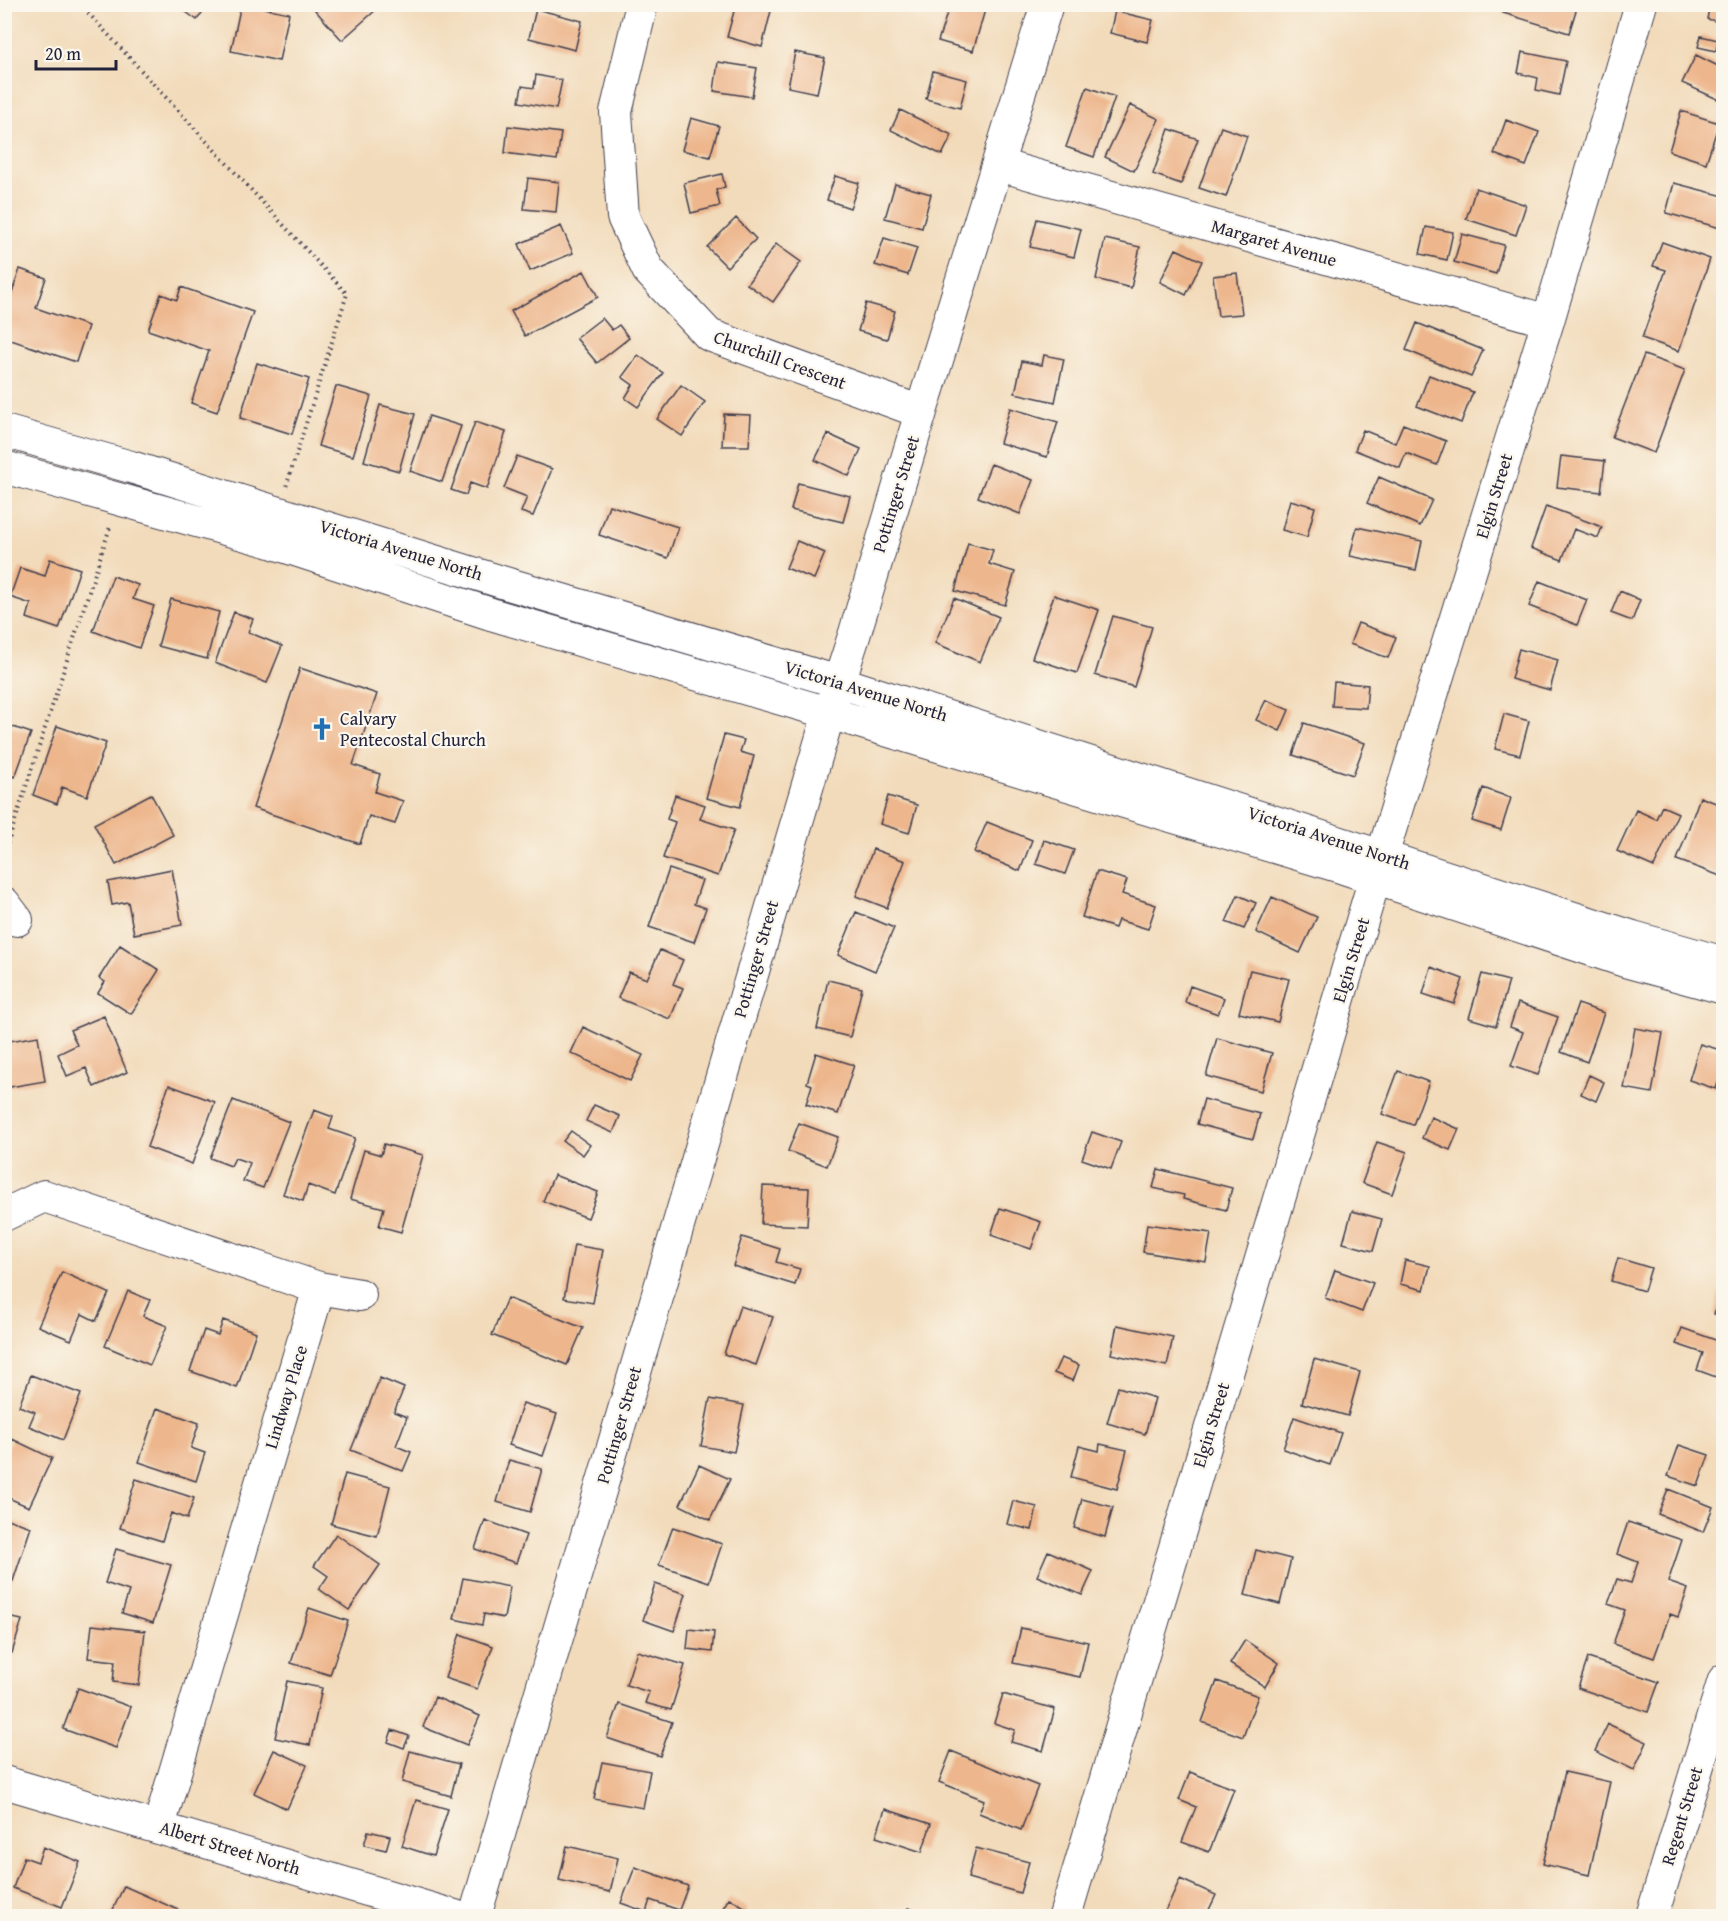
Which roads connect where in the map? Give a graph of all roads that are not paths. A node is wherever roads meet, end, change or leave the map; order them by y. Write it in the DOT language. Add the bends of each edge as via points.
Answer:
graph roads {
  1 [pos="642,4"];
  2 [pos="1047,4"];
  3 [pos="1641,4"];
  4 [pos="999,165"];
  5 [pos="1548,321"];
  6 [pos="921,412"];
  7 [pos="4,431"];
  8 [pos="4,467"];
  9 [pos="131,467"];
  10 [pos="118,500"];
  11 [pos="505,583"];
  12 [pos="494,615"];
  13 [pos="839,681"];
  14 [pos="829,713"];
  15 [pos="1379,867"];
  16 [pos="1629,949"];
  17 [pos="1724,963"];
  18 [pos="1724,988"];
  19 [pos="4,1215"];
  20 [pos="319,1288"];
  21 [pos="360,1296"];
  22 [pos="1724,1680"];
  23 [pos="4,1782"];
  24 [pos="159,1827"];
  25 [pos="455,1917"];
  26 [pos="475,1917"];
  27 [pos="1065,1917"];
  28 [pos="1652,1917"];
  1 -- 6 [label="street, Churchill Crescent" via="616,112 623,217 648,270 709,335"];
  2 -- 4 [label="street, Pottinger Street"];
  3 -- 5 [label="street, Elgin Street"];
  4 -- 5 [label="street, Margaret Avenue"];
  4 -- 6 [label="street, Pottinger Street"];
  5 -- 15 [label="street, Elgin Street"];
  6 -- 13 [label="street, Pottinger Street"];
  7 -- 9 [label="street, Victoria Avenue North"];
  8 -- 10 [label="street, Victoria Avenue North"];
  9 -- 10 [label="street"];
  9 -- 11 [label="street, Victoria Avenue North"];
  10 -- 12 [label="street, Victoria Avenue North" via="268,541"];
  11 -- 12 [label="street"];
  11 -- 13 [label="street, Victoria Avenue North"];
  12 -- 14 [label="street, Victoria Avenue North"];
  13 -- 14 [label="street, Pottinger Street"];
  13 -- 15 [label="street, Victoria Avenue North"];
  14 -- 15 [label="street, Victoria Avenue North"];
  14 -- 26 [label="street, Pottinger Street"];
  15 -- 16 [label="street, Victoria Avenue North"];
  15 -- 27 [label="street, Elgin Street"];
  16 -- 17 [label="street, Victoria Avenue North"];
  16 -- 18 [label="street, Victoria Avenue North"];
  19 -- 20 [label="street" via="44,1196"];
  20 -- 21 [label="street"];
  20 -- 24 [label="street, Lindway Place"];
  22 -- 28 [label="street, Regent Street"];
  23 -- 24 [label="street, Albert Street North"];
  24 -- 25 [label="street, Albert Street North"];
}
